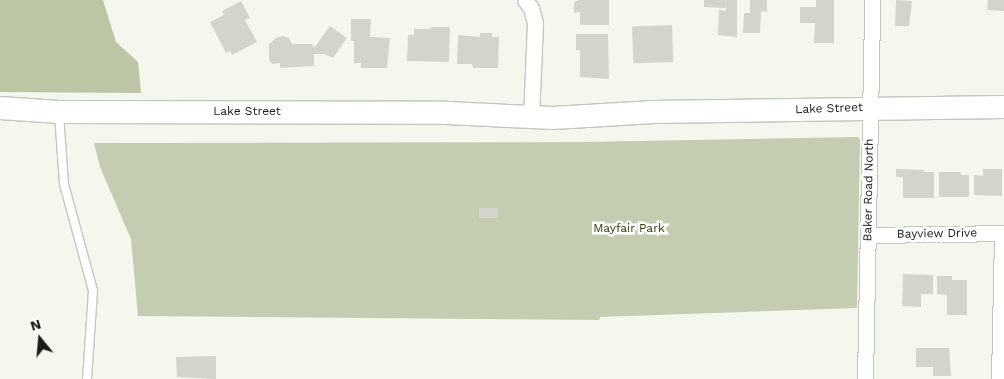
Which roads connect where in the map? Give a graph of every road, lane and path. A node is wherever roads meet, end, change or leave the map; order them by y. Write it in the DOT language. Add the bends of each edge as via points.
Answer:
graph roads {
  1 [pos="524,0"];
  2 [pos="872,0"];
  3 [pos="1004,106"];
  4 [pos="0,108"];
  5 [pos="871,108"];
  6 [pos="53,112"];
  7 [pos="532,113"];
  8 [pos="0,115"];
  9 [pos="1003,233"];
  10 [pos="869,235"];
  11 [pos="88,379"];
  12 [pos="865,379"];
  13 [pos="999,379"];
  1 -- 7 [label="street" via="531,8 534,23"];
  2 -- 5 [label="street, Baker Road North"];
  3 -- 5 [label="street, Lake Street"];
  4 -- 6 [label="street, Lake Street"];
  5 -- 7 [label="street, Lake Street"];
  5 -- 10 [label="street, Baker Road North"];
  6 -- 7 [label="street, Lake Street"];
  6 -- 8 [label="street, Lake Street"];
  6 -- 11 [label="lane" via="64,184 92,291"];
  9 -- 10 [label="street, Bayview Drive"];
  9 -- 13 [label="street"];
  10 -- 12 [label="street, Baker Road North"];
}
